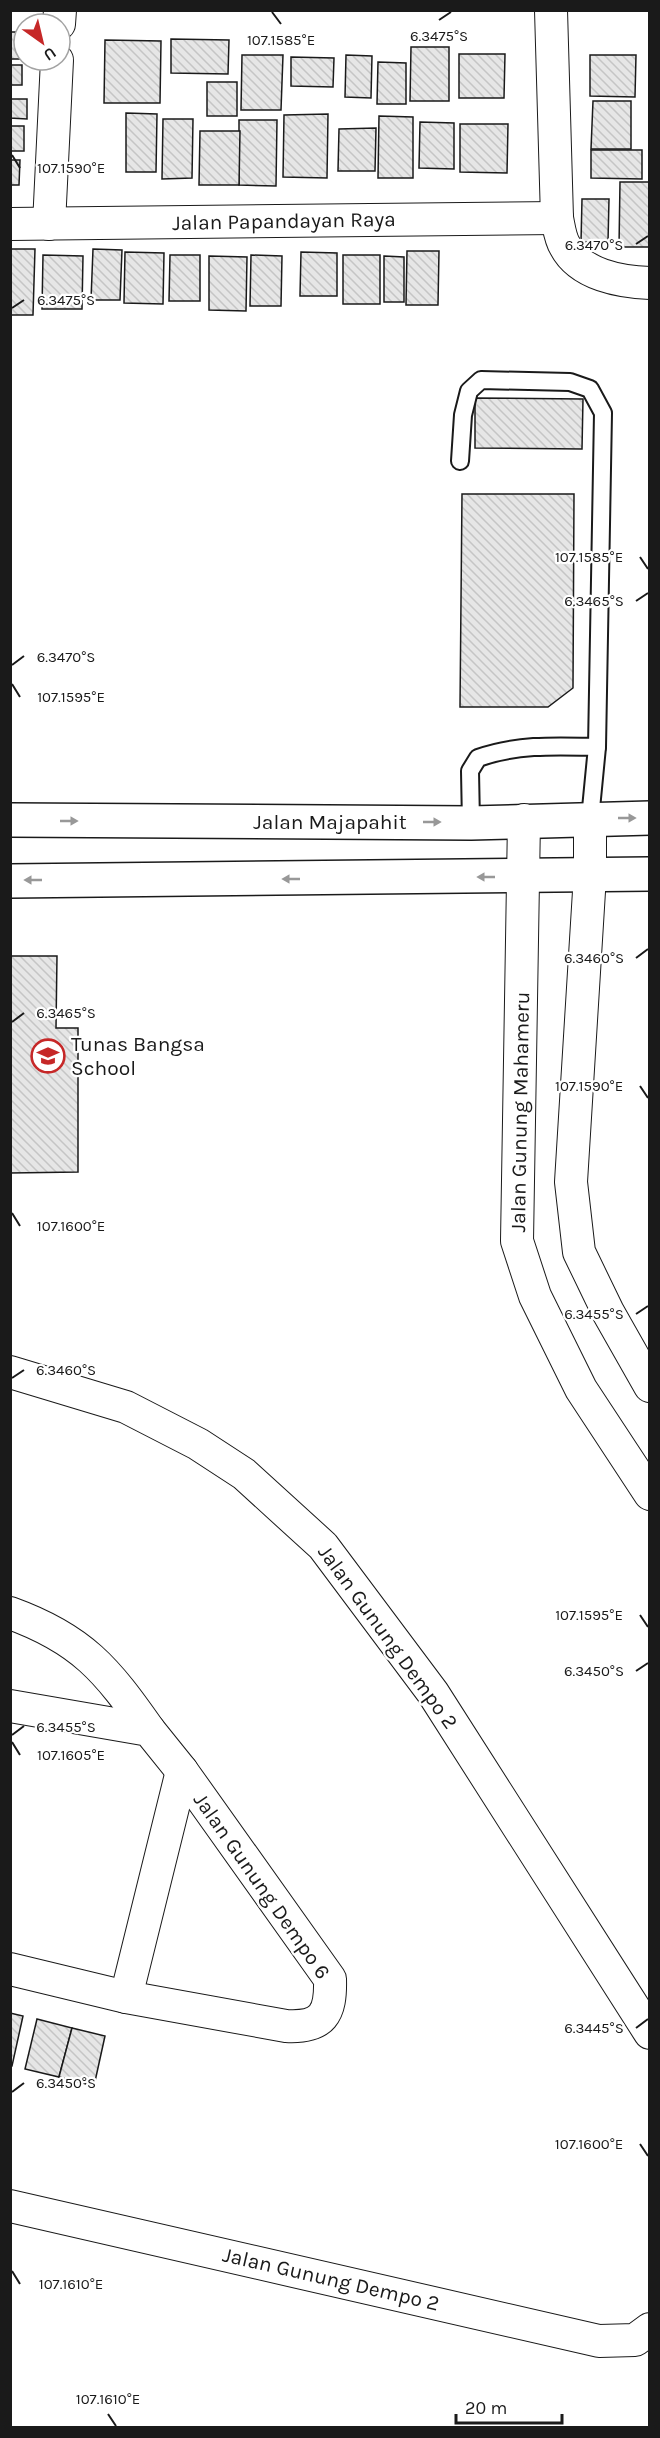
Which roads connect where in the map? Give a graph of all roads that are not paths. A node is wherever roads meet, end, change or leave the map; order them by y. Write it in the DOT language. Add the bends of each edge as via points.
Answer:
graph roads {
  1 [pos="551,10"];
  2 [pos="56,72"];
  3 [pos="557,218"];
  4 [pos="10,224"];
  5 [pos="49,224"];
  6 [pos="650,284"];
  7 [pos="460,461"];
  8 [pos="597,747"];
  9 [pos="650,818"];
  10 [pos="590,819"];
  11 [pos="10,820"];
  12 [pos="524,820"];
  13 [pos="471,823"];
  14 [pos="650,874"];
  15 [pos="590,875"];
  16 [pos="524,877"];
  17 [pos="10,881"];
  18 [pos="10,1372"];
  19 [pos="650,1386"];
  20 [pos="650,1494"];
  21 [pos="10,1613"];
  22 [pos="10,1706"];
  23 [pos="149,1730"];
  24 [pos="182,1771"];
  25 [pos="10,1969"];
  26 [pos="126,1997"];
  27 [pos="650,2033"];
  28 [pos="10,2206"];
  29 [pos="650,2329"];
  1 -- 3 [label="street"];
  2 -- 5 [label="street"];
  3 -- 5 [label="street, Jalan Papandayan Raya"];
  3 -- 6 [label="street" via="565,247 583,264 605,278"];
  4 -- 5 [label="street, Jalan Papandayan Raya"];
  7 -- 8 [label="lane" via="469,391 481,380 570,382 590,389 603,413"];
  8 -- 10 [label="lane"];
  8 -- 13 [label="lane" via="502,750 478,758 470,771"];
  10 -- 9 [label="street, Jalan Majapahit, one-way"];
  10 -- 12 [label="street, Jalan Majapahit"];
  10 -- 15 [label="street"];
  11 -- 13 [label="street, Jalan Majapahit, one-way"];
  12 -- 13 [label="street, Jalan Majapahit"];
  12 -- 16 [label="street, Jalan Gunung Mahameru"];
  14 -- 15 [label="street"];
  15 -- 16 [label="street"];
  15 -- 19 [label="street" via="571,1182 579,1252"];
  16 -- 17 [label="street, one-way"];
  16 -- 20 [label="street, Jalan Gunung Mahameru" via="517,1241 535,1296 581,1389"];
  18 -- 27 [label="street, Jalan Gunung Dempo 2" via="126,1407 198,1444 244,1474 323,1546 433,1693"];
  21 -- 23 [label="street, Jalan Gunung Dempo 6" via="44,1625 78,1646 115,1681"];
  22 -- 23 [label="street"];
  23 -- 24 [label="street, Jalan Gunung Dempo 6"];
  24 -- 26 [label="street, Jalan Gunung Dempo 6"];
  24 -- 26 [label="street, Jalan Gunung Dempo 6" via="330,1980 331,2003 320,2018 305,2027"];
  25 -- 26 [label="street, Jalan Gunung Dempo 6"];
  28 -- 29 [label="street, Jalan Gunung Dempo 2" via="599,2341 635,2340"];
}
